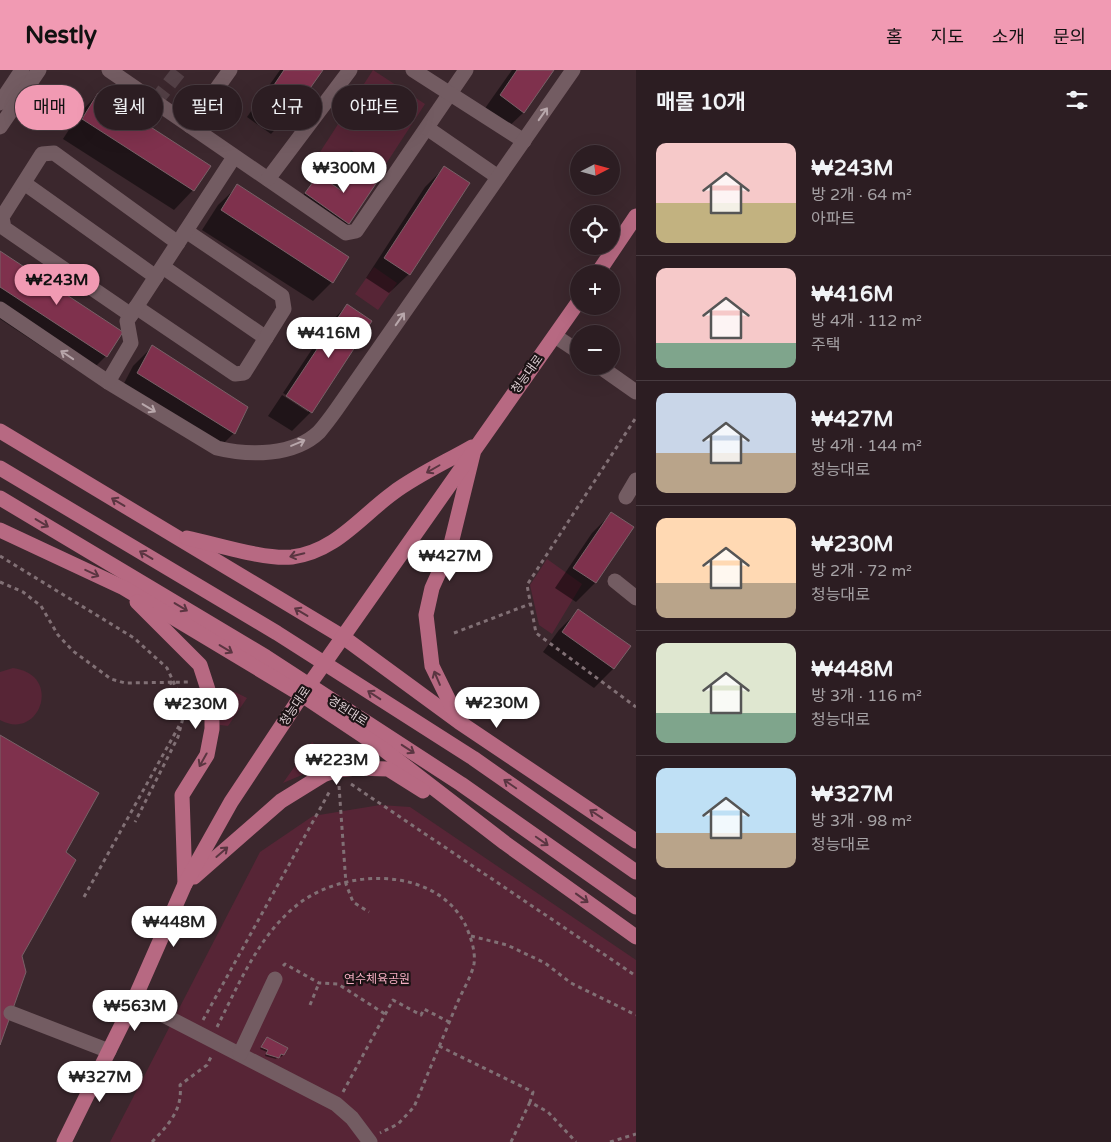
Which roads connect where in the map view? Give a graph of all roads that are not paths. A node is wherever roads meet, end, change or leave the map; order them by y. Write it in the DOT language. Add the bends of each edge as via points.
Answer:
graph roads {
  1 [pos="22,70"];
  2 [pos="39,70"];
  3 [pos="109,70"];
  4 [pos="230,70"];
  5 [pos="350,70"];
  6 [pos="413,70"];
  7 [pos="466,70"];
  8 [pos="573,70"];
  9 [pos="128,75"];
  10 [pos="219,85"];
  11 [pos="450,94"];
  12 [pos="0,103"];
  13 [pos="173,112"];
  14 [pos="0,127"];
  15 [pos="427,128"];
  16 [pos="196,130"];
  17 [pos="524,141"];
  18 [pos="234,156"];
  19 [pos="498,177"];
  20 [pos="268,179"];
  21 [pos="24,183"];
  22 [pos="636,216"];
  23 [pos="182,237"];
  24 [pos="603,265"];
  25 [pos="160,272"];
  26 [pos="0,309"];
  27 [pos="134,311"];
  28 [pos="570,314"];
  29 [pos="555,336"];
  30 [pos="266,338"];
  31 [pos="570,346"];
  32 [pos="612,375"];
  33 [pos="108,382"];
  34 [pos="636,392"];
  35 [pos="0,431"];
  36 [pos="475,445"];
  37 [pos="0,468"];
  38 [pos="636,480"];
  39 [pos="626,497"];
  40 [pos="0,498"];
  41 [pos="0,530"];
  42 [pos="175,536"];
  43 [pos="615,581"];
  44 [pos="124,588"];
  45 [pos="636,598"];
  46 [pos="343,637"];
  47 [pos="302,695"];
  48 [pos="459,722"];
  49 [pos="636,841"];
  50 [pos="505,843"];
  51 [pos="636,872"];
  52 [pos="185,884"];
  53 [pos="636,907"];
  54 [pos="636,937"];
  55 [pos="278,974"];
  56 [pos="134,1000"];
  57 [pos="11,1014"];
  58 [pos="109,1051"];
  59 [pos="240,1054"];
  60 [pos="369,1141"];
  61 [pos="64,1142"];
  1 -- 12 [label="street"];
  2 -- 14 [label="street"];
  3 -- 9 [label="street"];
  4 -- 10 [label="street"];
  5 -- 20 [label="street"];
  6 -- 11 [label="street"];
  7 -- 11 [label="street"];
  17 -- 8 [label="street, one-way"];
  9 -- 13 [label="street"];
  11 -- 15 [label="street"];
  11 -- 17 [label="street"];
  15 -- 19 [label="street"];
  15 -- 20 [label="street" via="356,231 346,233"];
  16 -- 18 [label="street"];
  17 -- 19 [label="street"];
  18 -- 20 [label="street"];
  18 -- 23 [label="street"];
  33 -- 19 [label="street, one-way" via="217,448 236,453 260,453 301,443 318,433 336,410"];
  21 -- 23 [label="street" via="42,154 54,153"];
  21 -- 25 [label="street"];
  21 -- 27 [label="street" via="2,217 4,228"];
  22 -- 24 [label="main road"];
  23 -- 25 [label="street"];
  23 -- 30 [label="street" via="282,296 284,309"];
  25 -- 27 [label="street"];
  25 -- 30 [label="street"];
  33 -- 26 [label="street, one-way"];
  27 -- 30 [label="street" via="235,374 244,373"];
  27 -- 33 [label="street" via="127,321 131,343"];
  28 -- 29 [label="main road, 청능대로"];
  29 -- 31 [label="street"];
  29 -- 36 [label="main road, 청능대로"];
  32 -- 34 [label="street"];
  42 -- 35 [label="main road, one-way"];
  36 -- 42 [label="main road, one-way" via="393,493 354,527 315,551 292,557 265,556"];
  36 -- 46 [label="main road, 청능대로"];
  48 -- 36 [label="main road, one-way" via="432,666 426,615 432,588 450,548"];
  51 -- 37 [label="main road, one-way" via="473,758 293,644"];
  38 -- 39 [label="street"];
  40 -- 53 [label="main road, 경원대로, one-way" via="266,657 461,784"];
  41 -- 44 [label="main road, one-way"];
  46 -- 42 [label="main road, one-way"];
  43 -- 45 [label="street"];
  44 -- 47 [label="main road, one-way"];
  44 -- 52 [label="main road, one-way" via="200,666 212,702 212,729 207,755 182,795"];
  46 -- 47 [label="main road, 청능대로"];
  46 -- 48 [label="main road"];
  47 -- 50 [label="main road" via="383,749"];
  47 -- 52 [label="main road, 청능대로" via="231,802"];
  49 -- 48 [label="main road, one-way"];
  52 -- 50 [label="main road, one-way" via="281,801 302,786 338,770 388,769"];
  50 -- 54 [label="main road, one-way"];
  52 -- 56 [label="main road, 청능대로"];
  55 -- 59 [label="street"];
  56 -- 58 [label="main road, 청능대로"];
  56 -- 59 [label="street"];
  57 -- 58 [label="street"];
  58 -- 61 [label="main road, 청능대로"];
  59 -- 60 [label="street" via="336,1104 352,1118"];
}
